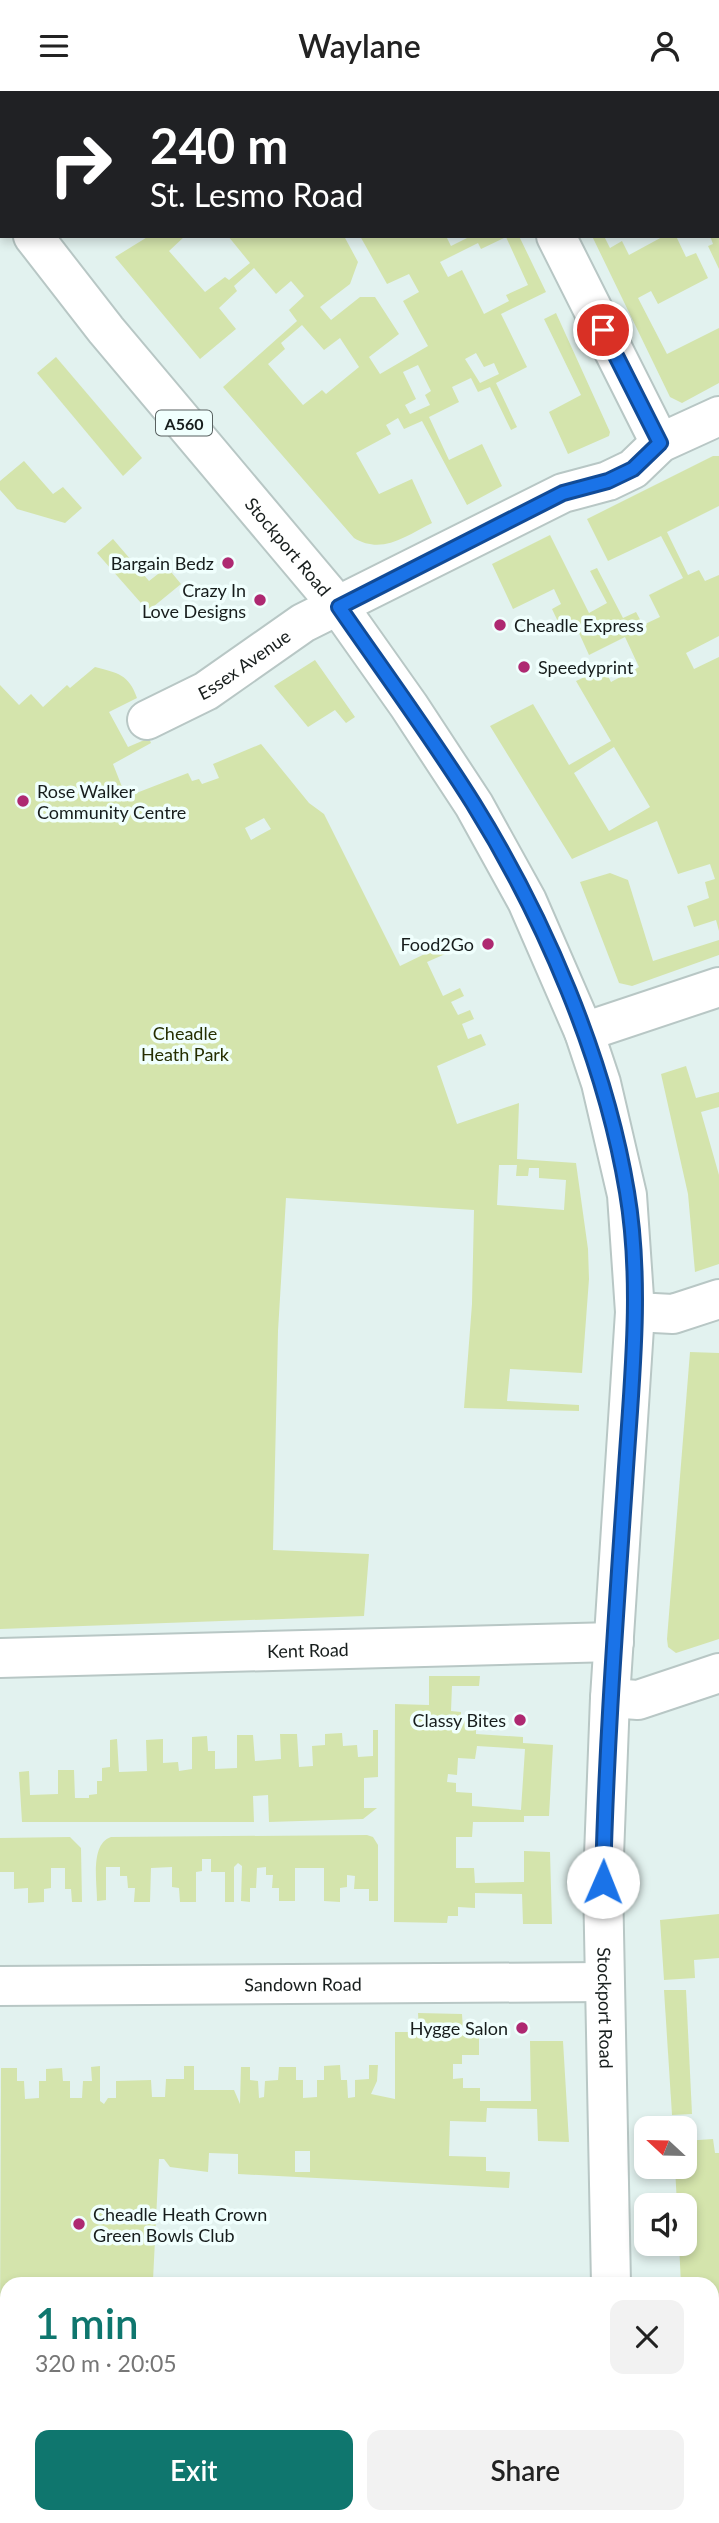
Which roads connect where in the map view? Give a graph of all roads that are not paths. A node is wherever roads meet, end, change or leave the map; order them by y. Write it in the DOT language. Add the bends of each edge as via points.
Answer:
graph roads {
  1 [pos="35,238"];
  2 [pos="557,238"];
  3 [pos="719,416"];
  4 [pos="660,443"];
  5 [pos="339,607"];
  6 [pos="147,720"];
  7 [pos="719,987"];
  8 [pos="584,1032"];
  9 [pos="719,1299"];
  10 [pos="635,1312"];
  11 [pos="614,1642"];
  12 [pos="0,1658"];
  13 [pos="719,1673"];
  14 [pos="610,1698"];
  15 [pos="604,1982"];
  16 [pos="0,1986"];
  17 [pos="611,2277"];
  1 -- 5 [label="street, Stockport Road / A560"];
  2 -- 4 [label="street"];
  3 -- 4 [label="street, Essex Avenue"];
  4 -- 5 [label="street, Essex Avenue" via="633,469 563,493"];
  5 -- 6 [label="street, Essex Avenue" via="303,623 206,691"];
  5 -- 8 [label="street, Stockport Road / A560" via="474,805 527,901"];
  7 -- 8 [label="street"];
  8 -- 10 [label="street, Stockport Road / A560" via="614,1131 627,1195"];
  9 -- 10 [label="street" via="673,1314"];
  10 -- 11 [label="street, Stockport Road / A560"];
  11 -- 12 [label="street, Kent Road"];
  11 -- 14 [label="street, Stockport Road / A560"];
  13 -- 14 [label="street" via="638,1700"];
  14 -- 15 [label="street, Stockport Road / A560"];
  15 -- 16 [label="street, Sandown Road"];
  15 -- 17 [label="street, Stockport Road / A560"];
}
